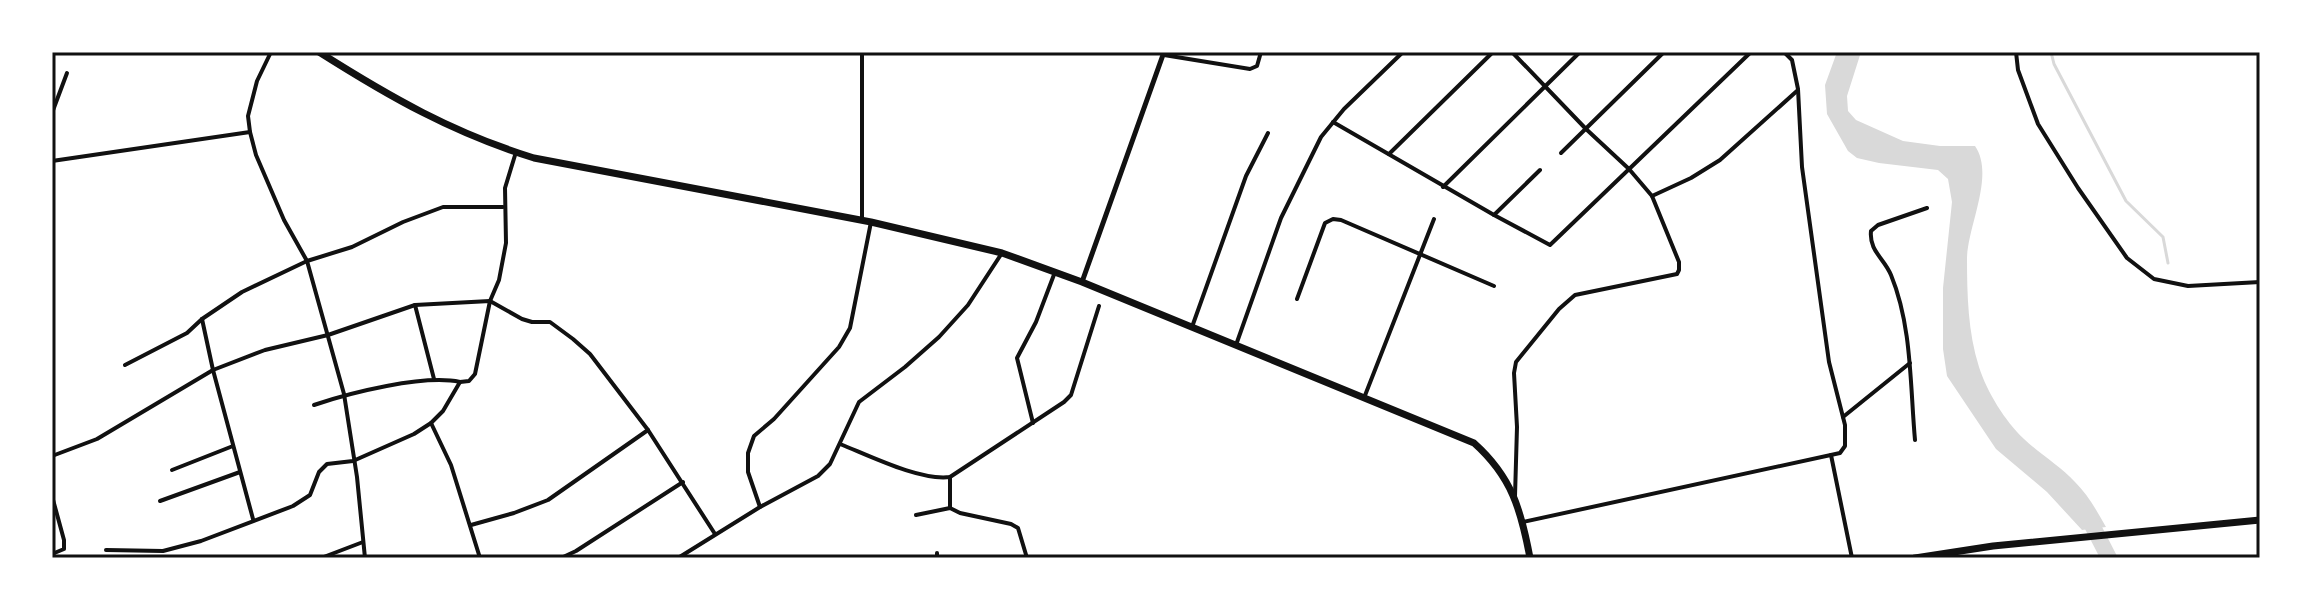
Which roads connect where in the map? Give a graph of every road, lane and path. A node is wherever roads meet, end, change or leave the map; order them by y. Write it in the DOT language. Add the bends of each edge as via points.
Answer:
graph roads {
  1 [pos="271,52"];
  2 [pos="319,52"];
  3 [pos="862,52"];
  4 [pos="1261,52"];
  5 [pos="1403,52"];
  6 [pos="1493,52"];
  7 [pos="1512,52"];
  8 [pos="1580,52"];
  9 [pos="1664,52"];
  10 [pos="1751,52"];
  11 [pos="1784,52"];
  12 [pos="1792,52"];
  13 [pos="2016,52"];
  14 [pos="1164,53"];
  15 [pos="1792,60"];
  16 [pos="67,73"];
  17 [pos="1544,86"];
  18 [pos="1798,89"];
  19 [pos="52,113"];
  20 [pos="1333,122"];
  21 [pos="1586,129"];
  22 [pos="250,132"];
  23 [pos="1268,133"];
  24 [pos="516,152"];
  25 [pos="1561,153"];
  26 [pos="1389,155"];
  27 [pos="52,161"];
  28 [pos="1629,169"];
  29 [pos="1540,170"];
  30 [pos="1443,187"];
  31 [pos="1652,196"];
  32 [pos="504,207"];
  33 [pos="1927,208"];
  34 [pos="1494,215"];
  35 [pos="1434,219"];
  36 [pos="866,221"];
  37 [pos="1002,253"];
  38 [pos="1420,255"];
  39 [pos="307,261"];
  40 [pos="1055,272"];
  41 [pos="1082,282"];
  42 [pos="2260,282"];
  43 [pos="1494,286"];
  44 [pos="1297,299"];
  45 [pos="490,301"];
  46 [pos="415,305"];
  47 [pos="1099,306"];
  48 [pos="202,319"];
  49 [pos="1192,327"];
  50 [pos="328,335"];
  51 [pos="1236,345"];
  52 [pos="1910,363"];
  53 [pos="125,365"];
  54 [pos="213,370"];
  55 [pos="434,379"];
  56 [pos="460,382"];
  57 [pos="344,394"];
  58 [pos="1364,398"];
  59 [pos="314,405"];
  60 [pos="1843,418"];
  61 [pos="431,423"];
  62 [pos="1033,423"];
  63 [pos="648,430"];
  64 [pos="1915,440"];
  65 [pos="840,444"];
  66 [pos="233,446"];
  67 [pos="1831,455"];
  68 [pos="52,456"];
  69 [pos="353,461"];
  70 [pos="172,470"];
  71 [pos="240,472"];
  72 [pos="950,477"];
  73 [pos="683,482"];
  74 [pos="52,496"];
  75 [pos="1515,496"];
  76 [pos="160,501"];
  77 [pos="760,507"];
  78 [pos="950,508"];
  79 [pos="916,515"];
  80 [pos="253,519"];
  81 [pos="2260,520"];
  82 [pos="1523,522"];
  83 [pos="471,525"];
  84 [pos="715,534"];
  85 [pos="363,542"];
  86 [pos="106,550"];
  87 [pos="52,554"];
  88 [pos="321,558"];
  89 [pos="365,558"];
  90 [pos="480,558"];
  91 [pos="561,558"];
  92 [pos="678,558"];
  93 [pos="1027,558"];
  94 [pos="1530,558"];
  95 [pos="1852,558"];
  96 [pos="1915,558"];
  1 -- 22 [label="street" via="257,81 248,116"];
  2 -- 24 [label="highway" via="447,125"];
  3 -- 36 [label="street"];
  4 -- 14 [label="street" via="1257,66 1250,69"];
  5 -- 20 [label="street"];
  6 -- 26 [label="street"];
  7 -- 17 [label="street"];
  8 -- 17 [label="street"];
  9 -- 21 [label="street"];
  10 -- 28 [label="street"];
  11 -- 15 [label="street"];
  12 -- 15 [label="street"];
  13 -- 42 [label="street" via="2038,124 2127,258 2154,279 2188,286"];
  14 -- 41 [label="street"];
  15 -- 18 [label="street"];
  16 -- 19 [label="street"];
  17 -- 21 [label="street"];
  17 -- 30 [label="street"];
  18 -- 31 [label="street" via="1720,160"];
  18 -- 60 [label="street" via="1804,182 1829,362"];
  20 -- 26 [label="street"];
  20 -- 51 [label="street" via="1281,218"];
  21 -- 25 [label="street"];
  21 -- 28 [label="street"];
  22 -- 27 [label="street"];
  22 -- 39 [label="street" via="284,220"];
  23 -- 49 [label="street" via="1246,176"];
  24 -- 32 [label="street"];
  24 -- 36 [label="highway"];
  26 -- 30 [label="street"];
  28 -- 31 [label="street"];
  28 -- 34 [label="street" via="1550,245"];
  29 -- 34 [label="street"];
  30 -- 34 [label="street"];
  31 -- 75 [label="street" via="1679,270 1575,295 1516,362"];
  32 -- 39 [label="street" via="443,207"];
  32 -- 45 [label="street" via="506,243"];
  33 -- 52 [label="street" via="1878,225 1870,240 1890,272"];
  35 -- 38 [label="street"];
  36 -- 37 [label="highway"];
  36 -- 77 [label="street" via="850,328 839,347 754,436 748,472"];
  37 -- 40 [label="highway"];
  37 -- 65 [label="street" via="939,337 859,402"];
  38 -- 43 [label="street"];
  38 -- 44 [label="street" via="1333,219 1325,223"];
  38 -- 58 [label="street"];
  39 -- 48 [label="street" via="242,292"];
  39 -- 50 [label="street"];
  40 -- 41 [label="highway"];
  40 -- 62 [label="street" via="1017,358"];
  41 -- 49 [label="highway"];
  45 -- 46 [label="street"];
  45 -- 56 [label="street" via="475,374"];
  45 -- 63 [label="street" via="522,319 550,322 573,339"];
  46 -- 50 [label="street"];
  46 -- 55 [label="street"];
  47 -- 62 [label="street" via="1071,395"];
  48 -- 53 [label="street" via="187,333"];
  48 -- 54 [label="street"];
  49 -- 51 [label="highway"];
  50 -- 54 [label="street"];
  50 -- 57 [label="street"];
  51 -- 58 [label="highway"];
  52 -- 60 [label="street"];
  52 -- 64 [label="street"];
  54 -- 66 [label="street"];
  54 -- 68 [label="street" via="97,439"];
  55 -- 56 [label="street"];
  55 -- 57 [label="street"];
  56 -- 61 [label="street"];
  57 -- 59 [label="street"];
  57 -- 69 [label="street"];
  58 -- 75 [label="highway" via="1474,443 1497,466"];
  60 -- 67 [label="street" via="1845,446"];
  61 -- 69 [label="street"];
  61 -- 83 [label="street"];
  62 -- 72 [label="street"];
  63 -- 73 [label="street"];
  63 -- 83 [label="street" via="548,500"];
  65 -- 72 [label="street" via="920,475"];
  65 -- 77 [label="street" via="818,476"];
  66 -- 70 [label="street"];
  66 -- 71 [label="street"];
  67 -- 82 [label="street"];
  67 -- 95 [label="street"];
  69 -- 80 [label="street" via="327,464 310,495"];
  69 -- 85 [label="street"];
  71 -- 76 [label="street"];
  71 -- 80 [label="street"];
  72 -- 78 [label="street"];
  73 -- 84 [label="street"];
  73 -- 91 [label="street"];
  74 -- 87 [label="street" via="64,549"];
  75 -- 82 [label="highway"];
  77 -- 84 [label="street"];
  78 -- 79 [label="street"];
  78 -- 93 [label="street" via="1018,528"];
  80 -- 86 [label="street" via="163,551"];
  81 -- 96 [label="highway"];
  82 -- 94 [label="highway"];
  83 -- 90 [label="street"];
  84 -- 92 [label="street"];
  85 -- 88 [label="street"];
  85 -- 89 [label="street"];
}
